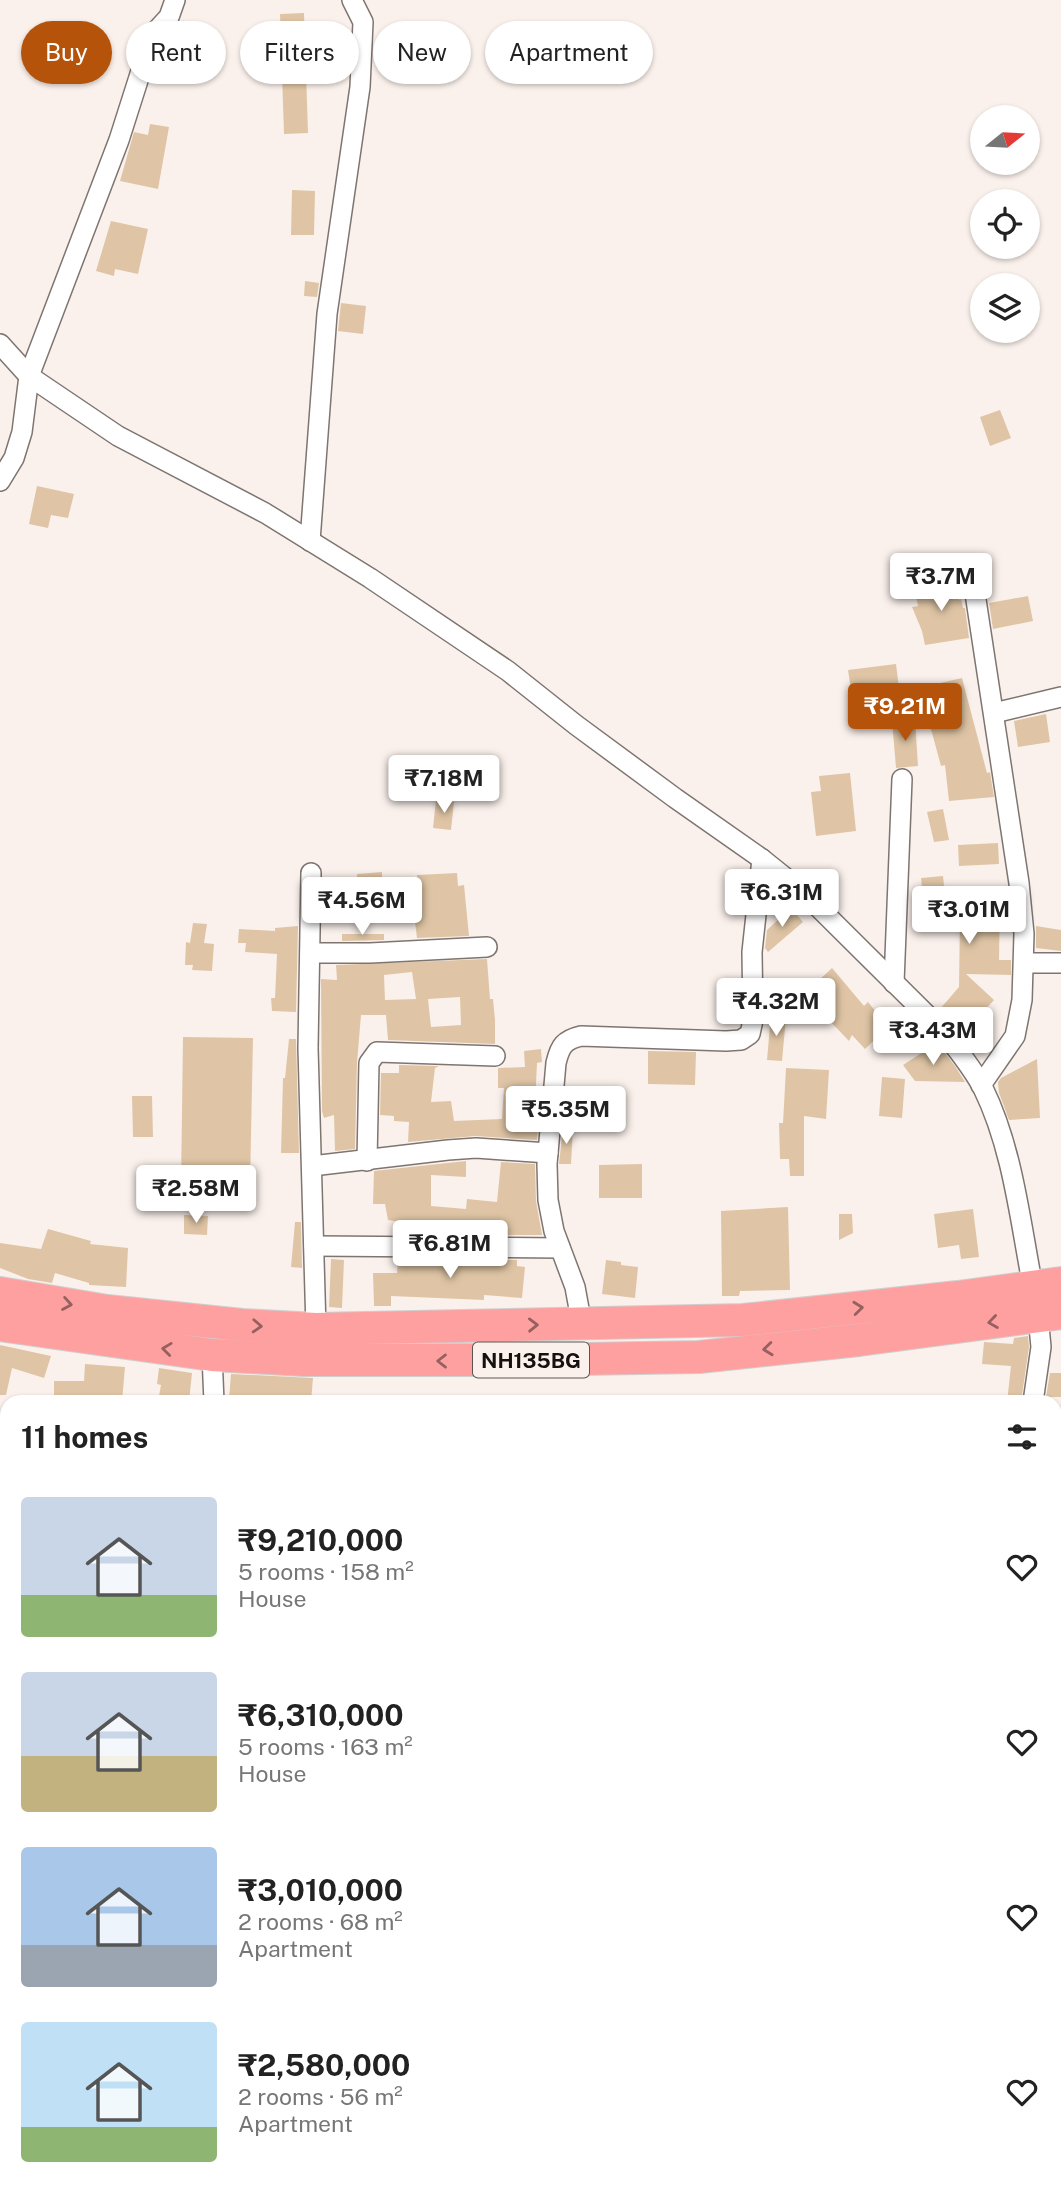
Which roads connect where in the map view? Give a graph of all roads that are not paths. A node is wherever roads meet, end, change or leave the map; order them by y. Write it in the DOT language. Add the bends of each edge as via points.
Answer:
graph roads {
  1 [pos="175,0"];
  2 [pos="352,0"];
  3 [pos="0,344"];
  4 [pos="29,376"];
  5 [pos="0,481"];
  6 [pos="310,541"];
  7 [pos="973,580"];
  8 [pos="1061,697"];
  9 [pos="994,713"];
  10 [pos="902,779"];
  11 [pos="762,859"];
  12 [pos="311,873"];
  13 [pos="487,947"];
  14 [pos="310,953"];
  15 [pos="1024,963"];
  16 [pos="1061,963"];
  17 [pos="894,983"];
  18 [pos="495,1056"];
  19 [pos="981,1085"];
  20 [pos="548,1153"];
  21 [pos="367,1161"];
  22 [pos="312,1167"];
  23 [pos="314,1246"];
  24 [pos="560,1248"];
  25 [pos="0,1293"];
  26 [pos="1048,1300"];
  27 [pos="0,1325"];
  28 [pos="582,1325"];
  29 [pos="316,1329"];
  30 [pos="212,1355"];
  31 [pos="214,1395"];
  32 [pos="1034,1395"];
  1 -- 4 [label="street" via="148,49 119,141"];
  2 -- 6 [label="street" via="363,22 360,87 327,314"];
  3 -- 4 [label="street"];
  4 -- 5 [label="street" via="22,432"];
  4 -- 6 [label="street" via="118,436"];
  6 -- 11 [label="street" via="498,663"];
  7 -- 9 [label="street"];
  8 -- 9 [label="street"];
  9 -- 15 [label="street" via="1019,883"];
  10 -- 17 [label="street"];
  11 -- 17 [label="street" via="802,891"];
  11 -- 20 [label="street" via="752,952 750,1034 726,1041 614,1035 567,1039 556,1063"];
  12 -- 14 [label="street"];
  13 -- 14 [label="street"];
  14 -- 22 [label="street"];
  15 -- 16 [label="street"];
  15 -- 19 [label="street" via="1015,1036"];
  17 -- 19 [label="street" via="942,1030"];
  18 -- 21 [label="street" via="377,1052 369,1063"];
  19 -- 26 [label="street" via="993,1111"];
  20 -- 21 [label="street" via="476,1148"];
  20 -- 24 [label="street" via="548,1200"];
  21 -- 22 [label="street"];
  22 -- 23 [label="street"];
  23 -- 24 [label="street"];
  23 -- 29 [label="street"];
  24 -- 28 [label="street" via="575,1287"];
  25 -- 29 [label="highway, NH135BG, one-way" via="121,1313"];
  28 -- 26 [label="highway, NH135BG, one-way" via="743,1320"];
  26 -- 30 [label="highway, NH135BG, one-way" via="859,1340 699,1357 373,1361"];
  26 -- 32 [label="street"];
  30 -- 27 [label="highway, NH135BG, one-way"];
  29 -- 28 [label="highway, NH135BG, one-way"];
  30 -- 31 [label="street"];
}
